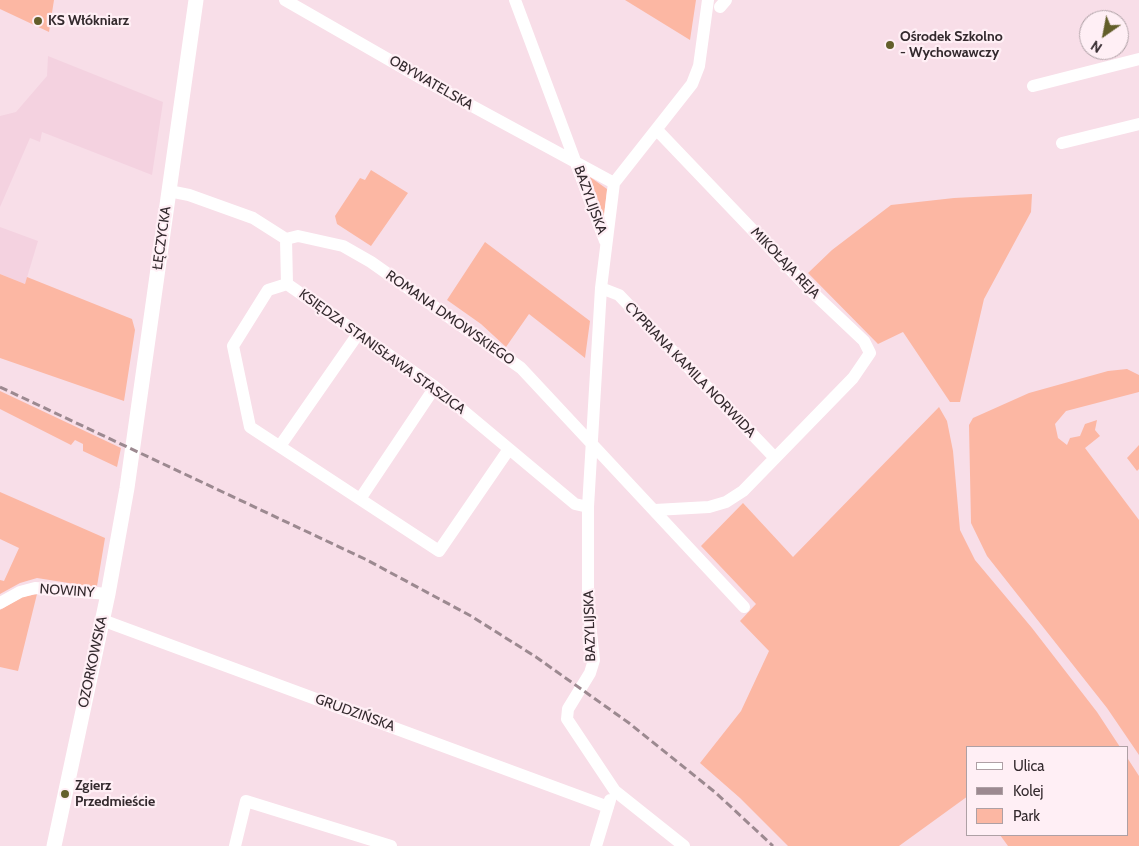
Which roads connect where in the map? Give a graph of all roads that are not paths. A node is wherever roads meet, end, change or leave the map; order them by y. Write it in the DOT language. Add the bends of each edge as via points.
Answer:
graph roads {
  1 [pos="196,0"];
  2 [pos="285,0"];
  3 [pos="515,0"];
  4 [pos="708,0"];
  5 [pos="1139,59"];
  6 [pos="1033,86"];
  7 [pos="1139,124"];
  8 [pos="657,130"];
  9 [pos="1062,143"];
  10 [pos="578,165"];
  11 [pos="614,183"];
  12 [pos="169,191"];
  13 [pos="286,239"];
  14 [pos="606,243"];
  15 [pos="287,284"];
  16 [pos="601,288"];
  17 [pos="358,334"];
  18 [pos="435,387"];
  19 [pos="591,440"];
  20 [pos="280,446"];
  21 [pos="509,449"];
  22 [pos="775,458"];
  23 [pos="128,477"];
  24 [pos="360,499"];
  25 [pos="588,507"];
  26 [pos="655,510"];
  27 [pos="108,594"];
  28 [pos="0,603"];
  29 [pos="744,607"];
  30 [pos="102,620"];
  31 [pos="615,791"];
  32 [pos="608,807"];
  33 [pos="54,846"];
  34 [pos="235,846"];
  35 [pos="391,846"];
  36 [pos="596,846"];
  37 [pos="684,846"];
  1 -- 12 [label="main road, ŁĘCZYCKA"];
  2 -- 10 [label="street, OBYWATELSKA"];
  3 -- 10 [label="street, BAZYLIJSKA"];
  4 -- 8 [label="street" via="699,66 692,84"];
  5 -- 6 [label="street"];
  7 -- 9 [label="street"];
  8 -- 11 [label="street"];
  8 -- 22 [label="street, MIKOŁAJA REJA" via="809,289 864,341 870,353 853,378"];
  10 -- 11 [label="street, OBYWATELSKA"];
  10 -- 14 [label="street, BAZYLIJSKA"];
  11 -- 14 [label="street"];
  12 -- 13 [label="street" via="253,218"];
  12 -- 23 [label="main road, ŁĘCZYCKA"];
  13 -- 15 [label="street, KSIĘDZA STANISŁAWA STASZICA"];
  13 -- 19 [label="street, ROMANA DMOWSKIEGO" via="298,236 343,246 371,262 521,368"];
  14 -- 16 [label="street, BAZYLIJSKA"];
  15 -- 17 [label="street, KSIĘDZA STANISŁAWA STASZICA"];
  15 -- 20 [label="street" via="268,290 233,346 250,427"];
  16 -- 19 [label="street, BAZYLIJSKA"];
  16 -- 22 [label="street, CYPRIANA KAMILA NORWIDA" via="619,295"];
  17 -- 18 [label="street, KSIĘDZA STANISŁAWA STASZICA"];
  17 -- 20 [label="street"];
  18 -- 21 [label="street, KSIĘDZA STANISŁAWA STASZICA"];
  18 -- 24 [label="street"];
  19 -- 25 [label="street, BAZYLIJSKA"];
  19 -- 26 [label="street"];
  20 -- 24 [label="street"];
  21 -- 24 [label="street" via="439,551"];
  21 -- 25 [label="street, KSIĘDZA STANISŁAWA STASZICA" via="575,504"];
  22 -- 26 [label="street, MIKOŁAJA REJA" via="743,491 726,502 709,507"];
  23 -- 27 [label="main road, OZORKOWSKA"];
  25 -- 31 [label="street, BAZYLIJSKA" via="588,605 594,660 568,709 567,719"];
  26 -- 29 [label="street"];
  27 -- 28 [label="street, NOWINY" via="35,588"];
  27 -- 30 [label="main road, OZORKOWSKA"];
  30 -- 32 [label="street, GRUDZIŃSKA"];
  30 -- 33 [label="main road, OZORKOWSKA"];
  31 -- 32 [label="street"];
  31 -- 37 [label="street"];
  32 -- 36 [label="street"];
  34 -- 35 [label="street" via="246,801"];
}
